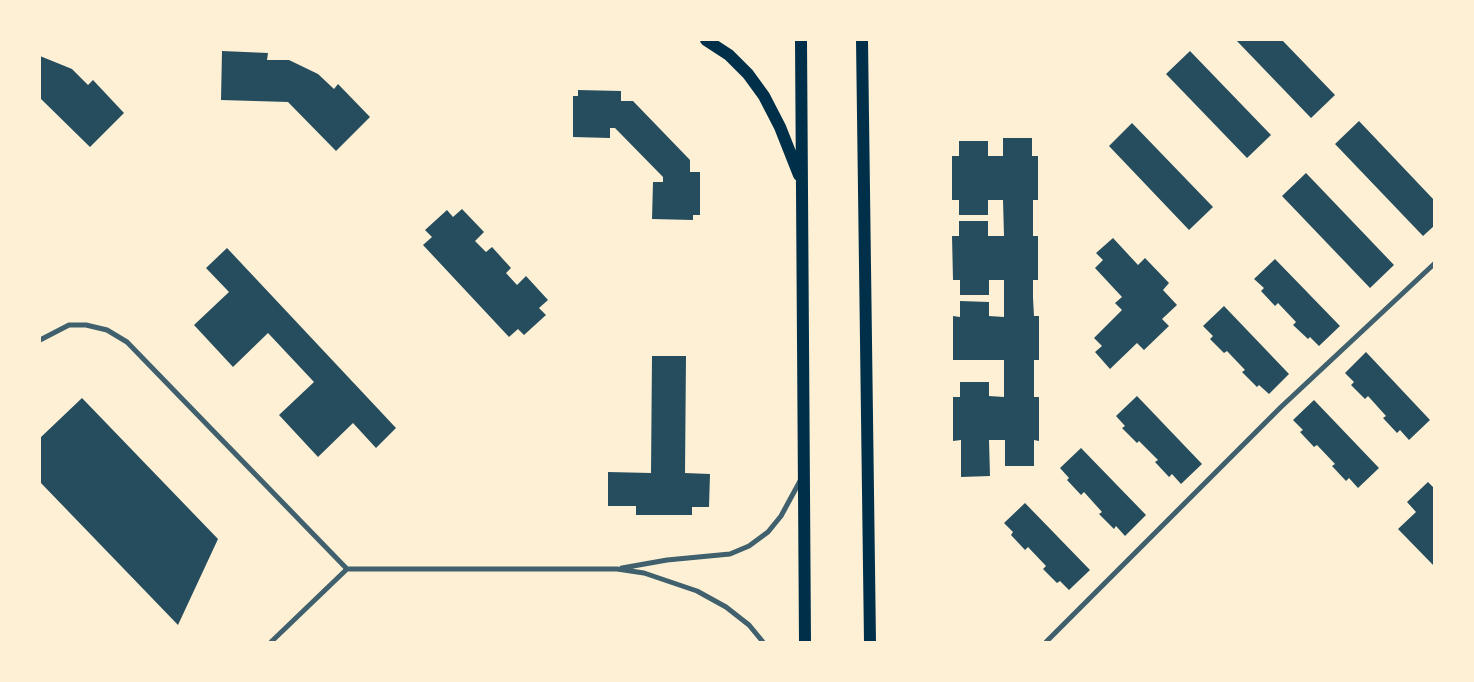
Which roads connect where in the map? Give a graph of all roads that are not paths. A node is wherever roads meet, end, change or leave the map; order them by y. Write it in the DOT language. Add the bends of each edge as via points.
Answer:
graph roads {
  1 [pos="706,40"];
  2 [pos="801,40"];
  3 [pos="862,40"];
  4 [pos="802,180"];
  5 [pos="1434,264"];
  6 [pos="40,340"];
  7 [pos="804,473"];
  8 [pos="347,569"];
  9 [pos="616,569"];
  10 [pos="271,642"];
  11 [pos="763,642"];
  12 [pos="805,642"];
  13 [pos="870,642"];
  14 [pos="1046,642"];
  1 -- 4 [label="main road" via="728,54 764,96"];
  2 -- 4 [label="main road"];
  3 -- 13 [label="main road"];
  4 -- 7 [label="main road"];
  5 -- 14 [label="street" via="1281,407"];
  6 -- 8 [label="street" via="69,325 86,324 107,330 127,342"];
  7 -- 9 [label="street" via="781,516 768,532 749,546 730,554"];
  7 -- 12 [label="main road"];
  8 -- 9 [label="street"];
  8 -- 10 [label="street"];
  9 -- 11 [label="street" via="644,572 697,591 726,607 749,625"];
}
